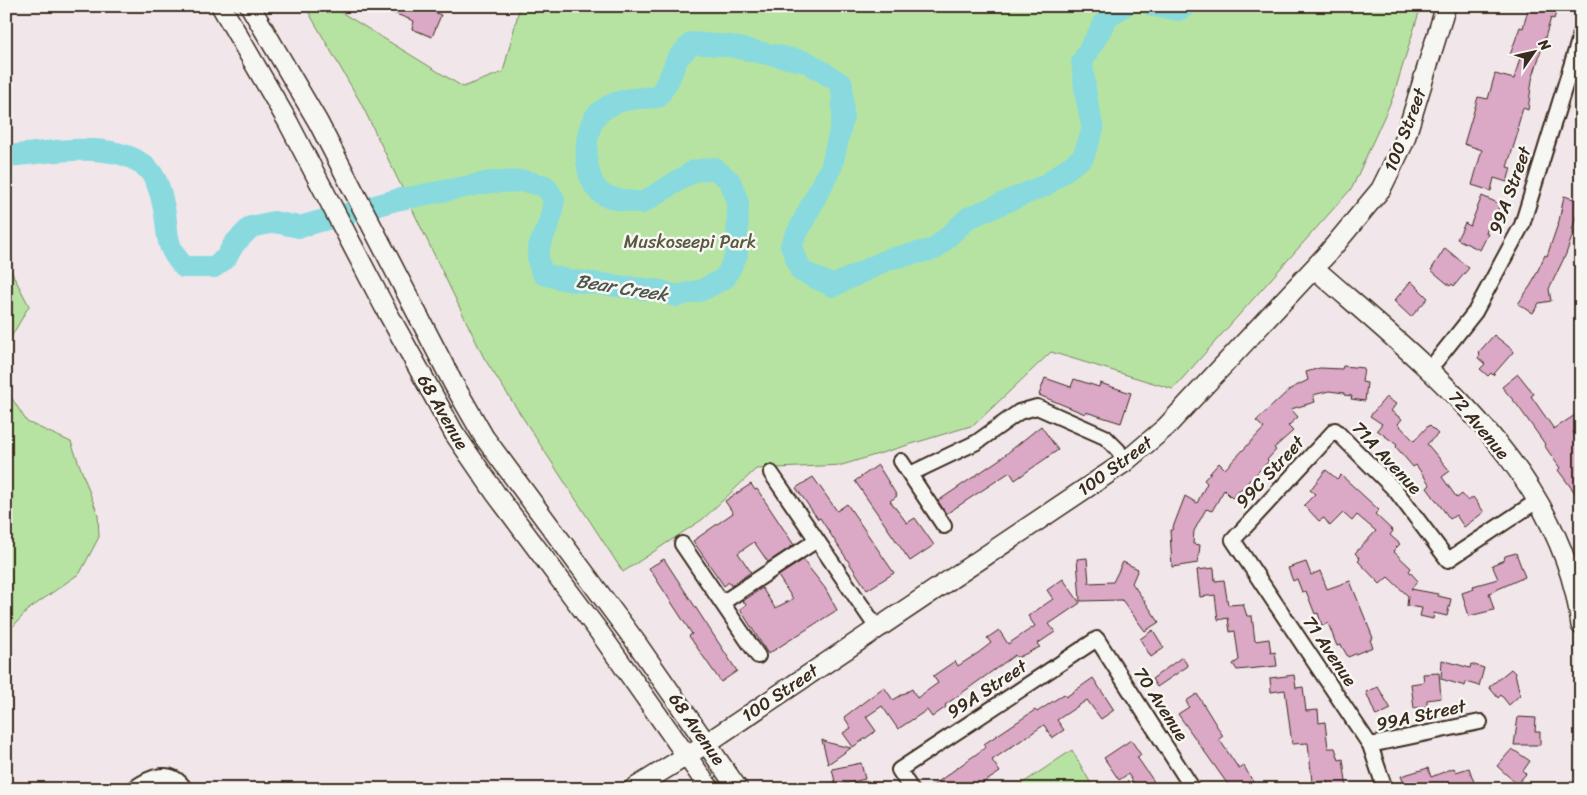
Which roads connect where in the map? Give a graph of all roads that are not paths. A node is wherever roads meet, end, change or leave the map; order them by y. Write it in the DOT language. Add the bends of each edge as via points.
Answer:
graph roads {
  1 [pos="221,6"];
  2 [pos="250,6"];
  3 [pos="1446,6"];
  4 [pos="1581,34"];
  5 [pos="1314,268"];
  6 [pos="1430,370"];
  7 [pos="1335,430"];
  8 [pos="901,461"];
  9 [pos="1125,462"];
  10 [pos="771,473"];
  11 [pos="910,474"];
  12 [pos="1537,501"];
  13 [pos="944,526"];
  14 [pos="817,540"];
  15 [pos="1233,540"];
  16 [pos="682,544"];
  17 [pos="722,603"];
  18 [pos="1581,625"];
  19 [pos="877,628"];
  20 [pos="1097,639"];
  21 [pos="758,656"];
  22 [pos="1480,722"];
  23 [pos="707,743"];
  24 [pos="1370,745"];
  25 [pos="687,755"];
  26 [pos="133,789"];
  27 [pos="185,789"];
  28 [pos="633,789"];
  29 [pos="710,789"];
  30 [pos="738,789"];
  31 [pos="911,789"];
  32 [pos="1193,789"];
  33 [pos="1385,789"];
  1 -- 25 [label="main road, 68 Avenue" via="288,122 384,306 471,460"];
  2 -- 23 [label="main road, 68 Avenue" via="318,122 453,384 484,437"];
  3 -- 5 [label="main road, 100 Street" via="1414,114 1393,167 1360,217"];
  4 -- 6 [label="street, 99A Street" via="1522,225 1475,312"];
  5 -- 6 [label="main road, 72 Avenue"];
  5 -- 9 [label="main road, 100 Street" via="1166,427"];
  6 -- 12 [label="main road, 72 Avenue" via="1480,422"];
  7 -- 12 [label="street, 71A Avenue" via="1396,490 1448,560"];
  7 -- 15 [label="street, 99C Street"];
  8 -- 11 [label="street"];
  9 -- 11 [label="street" via="1105,437 1037,408 1019,412 977,442"];
  9 -- 19 [label="main road, 100 Street"];
  10 -- 14 [label="street"];
  11 -- 13 [label="street"];
  12 -- 18 [label="main road, 72 Avenue" via="1566,558"];
  14 -- 17 [label="street"];
  14 -- 19 [label="street"];
  15 -- 24 [label="street, 71 Avenue"];
  16 -- 17 [label="street"];
  17 -- 21 [label="street"];
  19 -- 23 [label="main road, 100 Street"];
  20 -- 31 [label="street, 99A Street" via="899,770"];
  20 -- 32 [label="street, 70 Avenue"];
  22 -- 24 [label="street, 99A Street"];
  23 -- 25 [label="main road, 100 Street"];
  23 -- 30 [label="main road, 68 Avenue"];
  24 -- 33 [label="street, 71 Avenue"];
  25 -- 28 [label="main road, 100 Street"];
  25 -- 29 [label="main road, 68 Avenue"];
  26 -- 27 [label="street" via="149,778 167,776"];
}
